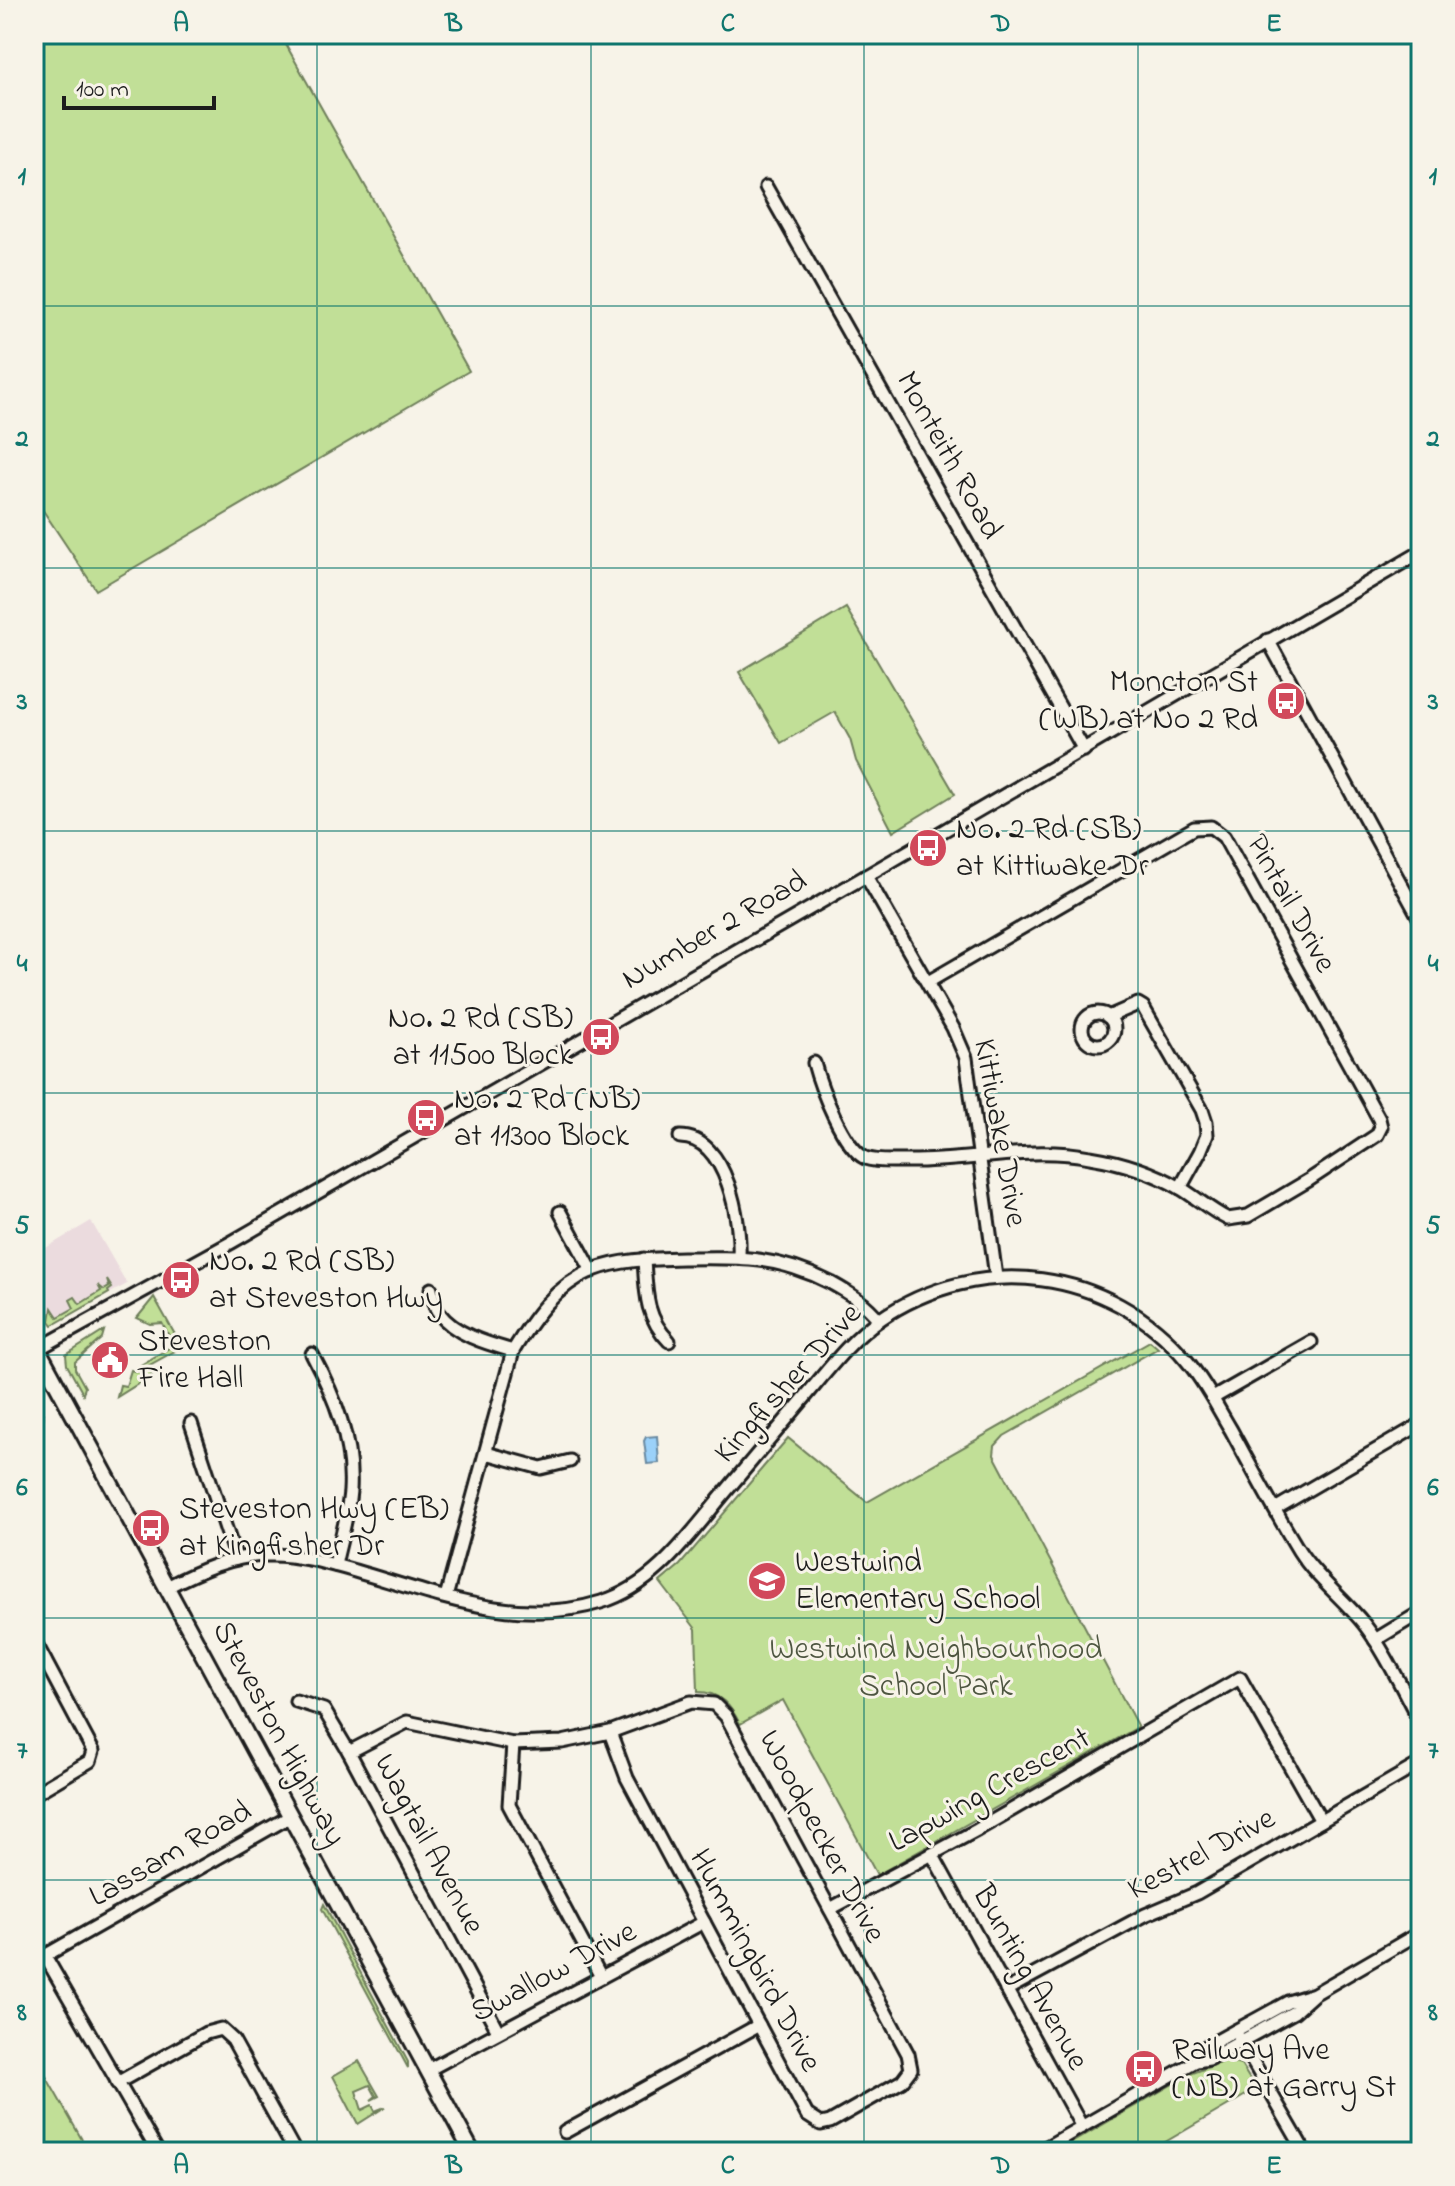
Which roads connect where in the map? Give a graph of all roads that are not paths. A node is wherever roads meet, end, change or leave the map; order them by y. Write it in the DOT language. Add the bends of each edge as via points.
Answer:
graph roads {
  1 [pos="766,187"];
  2 [pos="1421,552"];
  3 [pos="1268,640"];
  4 [pos="1084,750"];
  5 [pos="866,876"];
  6 [pos="1421,921"];
  7 [pos="928,982"];
  8 [pos="1108,1017"];
  9 [pos="814,1063"];
  10 [pos="680,1137"];
  11 [pos="980,1157"];
  12 [pos="1180,1188"];
  13 [pos="560,1212"];
  14 [pos="739,1257"];
  15 [pos="644,1259"];
  16 [pos="592,1271"];
  17 [pos="996,1277"];
  18 [pos="431,1289"];
  19 [pos="879,1320"];
  20 [pos="669,1341"];
  21 [pos="1311,1342"];
  22 [pos="35,1348"];
  23 [pos="513,1351"];
  24 [pos="312,1354"];
  25 [pos="1213,1398"];
  26 [pos="191,1423"];
  27 [pos="1421,1424"];
  28 [pos="486,1453"];
  29 [pos="570,1461"];
  30 [pos="1275,1509"];
  31 [pos="236,1559"];
  32 [pos="335,1565"];
  33 [pos="167,1587"];
  34 [pos="446,1597"];
  35 [pos="1421,1612"];
  36 [pos="34,1640"];
  37 [pos="1375,1640"];
  38 [pos="39,1664"];
  39 [pos="296,1701"];
  40 [pos="1421,1723"];
  41 [pos="610,1732"];
  42 [pos="513,1744"];
  43 [pos="349,1752"];
  44 [pos="1421,1763"];
  45 [pos="34,1794"];
  46 [pos="291,1816"];
  47 [pos="1321,1821"];
  48 [pos="932,1854"];
  49 [pos="830,1909"];
  50 [pos="704,1922"];
  51 [pos="1421,1932"];
  52 [pos="39,1959"];
  53 [pos="601,1977"];
  54 [pos="1006,1990"];
  55 [pos="759,2025"];
  56 [pos="498,2031"];
  57 [pos="1238,2036"];
  58 [pos="428,2070"];
  59 [pos="902,2081"];
  60 [pos="117,2083"];
  61 [pos="1082,2127"];
  62 [pos="565,2132"];
  63 [pos="158,2152"];
  64 [pos="295,2152"];
  65 [pos="472,2152"];
  66 [pos="1038,2152"];
  67 [pos="1305,2152"];
  1 -- 4 [label="street, Monteith Road"];
  2 -- 3 [label="street, Number 2 Road"];
  3 -- 4 [label="street, Number 2 Road"];
  3 -- 6 [label="street"];
  4 -- 5 [label="street, Number 2 Road"];
  5 -- 7 [label="street, Kittiwake Drive"];
  5 -- 22 [label="street, Number 2 Road" via="232,1242"];
  7 -- 11 [label="street, Kittiwake Drive" via="966,1058"];
  7 -- 12 [label="street, Pintail Drive" via="1194,828 1211,827 1224,837 1381,1127 1377,1135 1248,1216 1228,1219"];
  8 -- 12 [label="street" via="1132,1005 1143,1007 1202,1110 1207,1135"];
  9 -- 11 [label="street" via="826,1100 864,1157 933,1162"];
  10 -- 14 [label="street" via="704,1145 726,1182 739,1223"];
  11 -- 12 [label="street" via="1039,1152 1089,1156"];
  11 -- 17 [label="street, Kittiwake Drive"];
  13 -- 16 [label="street"];
  14 -- 15 [label="street"];
  14 -- 19 [label="street" via="804,1269 846,1291"];
  15 -- 16 [label="street"];
  15 -- 20 [label="street" via="648,1309"];
  16 -- 23 [label="street" via="548,1302"];
  17 -- 19 [label="street, Kingfisher Drive" via="931,1293"];
  17 -- 25 [label="street, Kingfisher Drive" via="1040,1278 1088,1289 1118,1304 1167,1339"];
  18 -- 23 [label="street" via="434,1306 448,1323"];
  19 -- 34 [label="street, Kingfisher Drive" via="815,1386 675,1553 644,1580 605,1601 559,1613 512,1612"];
  21 -- 25 [label="street"];
  22 -- 33 [label="main road, Steveston Highway"];
  23 -- 28 [label="street"];
  24 -- 32 [label="street" via="332,1391 349,1451 350,1492"];
  25 -- 30 [label="street, Kingfisher Drive"];
  26 -- 31 [label="street"];
  27 -- 30 [label="street"];
  28 -- 29 [label="street" via="541,1468"];
  28 -- 34 [label="street"];
  30 -- 37 [label="street, Kingfisher Drive" via="1308,1564"];
  31 -- 32 [label="street, Kingfisher Drive" via="294,1556"];
  31 -- 33 [label="street, Kingfisher Drive"];
  32 -- 34 [label="street, Kingfisher Drive"];
  33 -- 46 [label="main road, Steveston Highway"];
  35 -- 37 [label="street"];
  36 -- 38 [label="street"];
  37 -- 40 [label="street, Kingfisher Drive"];
  38 -- 45 [label="street" via="93,1751 90,1761"];
  39 -- 43 [label="street, Wagtail Avenue" via="324,1710"];
  41 -- 42 [label="street, Woodpecker Drive" via="562,1742"];
  41 -- 49 [label="street, Woodpecker Drive" via="691,1702 714,1704 726,1716"];
  41 -- 50 [label="street, Hummingbird Drive" via="627,1778"];
  42 -- 43 [label="street, Woodpecker Drive" via="407,1722"];
  42 -- 53 [label="street" via="509,1805"];
  43 -- 56 [label="street, Wagtail Avenue"];
  44 -- 47 [label="street, Kestrel Drive"];
  46 -- 52 [label="street, Lassam Road"];
  46 -- 58 [label="main road, Steveston Highway"];
  47 -- 48 [label="street, Lapwing Crescent" via="1240,1678"];
  47 -- 54 [label="street, Kestrel Drive" via="1197,1893"];
  48 -- 49 [label="street, Lapwing Crescent"];
  48 -- 54 [label="street, Bunting Avenue"];
  49 -- 59 [label="street, Woodpecker Drive" via="908,2054 911,2069"];
  50 -- 53 [label="street, Swallow Drive"];
  50 -- 55 [label="street, Hummingbird Drive"];
  51 -- 57 [label="street" via="1314,1994 1288,2002"];
  52 -- 60 [label="street"];
  53 -- 56 [label="street, Swallow Drive"];
  54 -- 61 [label="street, Bunting Avenue"];
  55 -- 59 [label="street, Hummingbird Drive" via="807,2115 816,2122 830,2122"];
  55 -- 62 [label="street"];
  56 -- 58 [label="street, Swallow Drive"];
  57 -- 61 [label="street" via="1202,2049 1196,2061"];
  57 -- 67 [label="street"];
  58 -- 65 [label="main road, Steveston Highway"];
  60 -- 63 [label="street"];
  60 -- 64 [label="street" via="221,2027"];
  61 -- 66 [label="street"];
}
